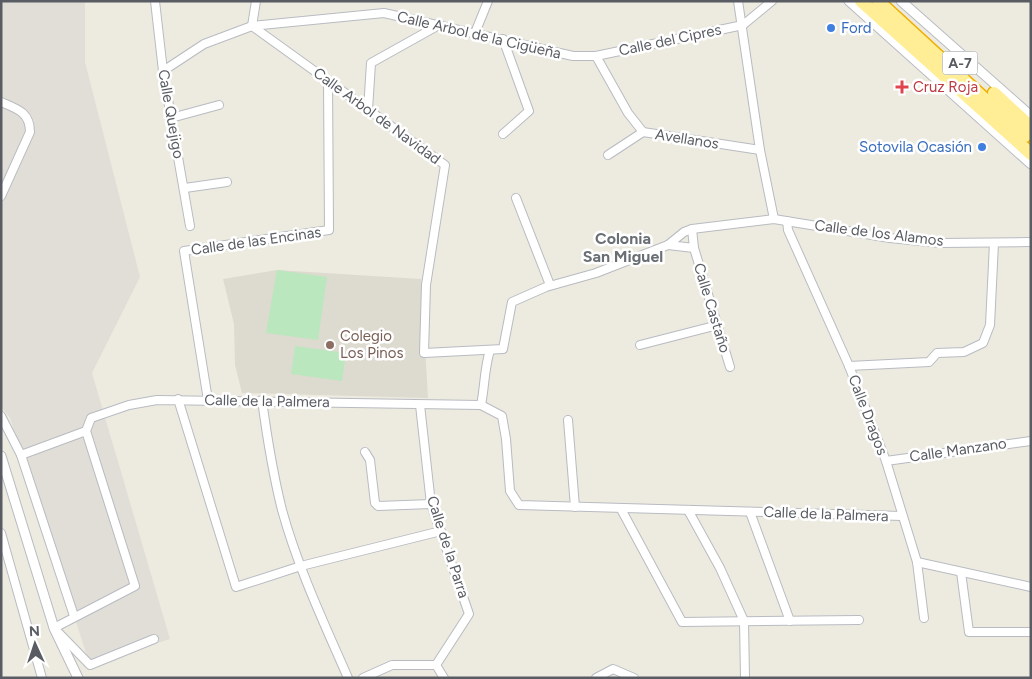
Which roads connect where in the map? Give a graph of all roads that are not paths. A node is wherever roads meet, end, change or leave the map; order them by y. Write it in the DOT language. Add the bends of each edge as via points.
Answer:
graph roads {
  1 [pos="155,1"];
  2 [pos="256,1"];
  3 [pos="488,1"];
  4 [pos="738,1"];
  5 [pos="772,1"];
  6 [pos="849,1"];
  7 [pos="861,1"];
  8 [pos="870,1"];
  9 [pos="878,1"];
  10 [pos="889,1"];
  11 [pos="901,1"];
  12 [pos="439,25"];
  13 [pos="743,25"];
  14 [pos="252,26"];
  15 [pos="475,33"];
  16 [pos="503,39"];
  17 [pos="596,56"];
  18 [pos="163,71"];
  19 [pos="328,81"];
  20 [pos="1,102"];
  21 [pos="219,105"];
  22 [pos="368,110"];
  23 [pos="1004,116"];
  24 [pos="1031,116"];
  25 [pos="171,118"];
  26 [pos="1028,131"];
  27 [pos="643,132"];
  28 [pos="504,134"];
  29 [pos="760,150"];
  30 [pos="1031,154"];
  31 [pos="608,156"];
  32 [pos="1031,164"];
  33 [pos="227,182"];
  34 [pos="185,188"];
  35 [pos="1,196"];
  36 [pos="516,198"];
  37 [pos="774,219"];
  38 [pos="787,221"];
  39 [pos="190,226"];
  40 [pos="692,229"];
  41 [pos="1031,242"];
  42 [pos="994,243"];
  43 [pos="668,245"];
  44 [pos="694,248"];
  45 [pos="550,285"];
  46 [pos="718,325"];
  47 [pos="640,344"];
  48 [pos="490,350"];
  49 [pos="849,366"];
  50 [pos="730,367"];
  51 [pos="178,399"];
  52 [pos="208,400"];
  53 [pos="262,400"];
  54 [pos="420,405"];
  55 [pos="481,406"];
  56 [pos="1,416"];
  57 [pos="568,420"];
  58 [pos="86,431"];
  59 [pos="1031,441"];
  60 [pos="365,452"];
  61 [pos="21,455"];
  62 [pos="1,456"];
  63 [pos="886,461"];
  64 [pos="431,504"];
  65 [pos="575,508"];
  66 [pos="621,509"];
  67 [pos="688,510"];
  68 [pos="750,512"];
  69 [pos="902,516"];
  70 [pos="441,531"];
  71 [pos="1,533"];
  72 [pos="917,562"];
  73 [pos="301,566"];
  74 [pos="961,572"];
  75 [pos="1031,588"];
  76 [pos="74,616"];
  77 [pos="924,618"];
  78 [pos="859,620"];
  79 [pos="744,621"];
  80 [pos="790,621"];
  81 [pos="54,628"];
  82 [pos="1031,632"];
  83 [pos="154,639"];
  84 [pos="436,665"];
  85 [pos="42,678"];
  86 [pos="78,678"];
  87 [pos="348,678"];
  88 [pos="363,678"];
  89 [pos="444,678"];
  90 [pos="596,678"];
  91 [pos="634,678"];
  92 [pos="745,678"];
  1 -- 18 [label="street, Calle Quejigo"];
  2 -- 14 [label="street"];
  3 -- 15 [label="street"];
  4 -- 13 [label="street"];
  5 -- 13 [label="street"];
  6 -- 32 [label="street"];
  7 -- 30 [label="highway, A-7"];
  8 -- 23 [label="highway"];
  9 -- 23 [label="highway"];
  10 -- 26 [label="highway, A-7"];
  11 -- 24 [label="street"];
  12 -- 14 [label="street, Calle Arbol de la Cigüeña" via="384,13"];
  12 -- 15 [label="street, Calle Arbol de la Cigüeña"];
  12 -- 22 [label="street" via="371,63"];
  13 -- 17 [label="street, Calle del Cipres"];
  13 -- 29 [label="street"];
  14 -- 18 [label="street, Calle Arbol de la Cigüeña" via="204,44"];
  14 -- 19 [label="street, Calle Arbol de Navidad"];
  15 -- 16 [label="street, Calle Arbol de la Cigüeña"];
  16 -- 17 [label="street, Calle Arbol de la Cigüeña" via="573,56"];
  16 -- 28 [label="street" via="528,111"];
  17 -- 27 [label="street, Avellanos" via="628,113"];
  18 -- 25 [label="street, Calle Quejigo"];
  19 -- 22 [label="street, Calle Arbol de Navidad"];
  19 -- 52 [label="street, Calle de las Encinas" via="329,230 184,251"];
  20 -- 35 [label="street" via="23,111 30,126"];
  21 -- 25 [label="street"];
  22 -- 48 [label="street, Calle Arbol de Navidad" via="445,164 426,285 424,353"];
  23 -- 26 [label="highway"];
  25 -- 34 [label="street, Calle Quejigo"];
  27 -- 29 [label="street, Avellanos"];
  27 -- 31 [label="street"];
  29 -- 37 [label="street"];
  33 -- 34 [label="street"];
  34 -- 39 [label="street, Calle Quejigo"];
  36 -- 45 [label="street"];
  37 -- 38 [label="street, Calle de los Alamos"];
  37 -- 40 [label="street, Calle de los Alamos"];
  38 -- 42 [label="street, Calle de los Alamos" via="890,238 940,243"];
  38 -- 49 [label="street, Calle Dragos" via="788,230"];
  40 -- 43 [label="street"];
  40 -- 44 [label="street, Calle Castaño"];
  41 -- 42 [label="street, Calle de los Alamos"];
  42 -- 49 [label="street" via="990,325 983,343 964,352 937,354 929,362"];
  43 -- 44 [label="street"];
  43 -- 45 [label="street" via="596,273"];
  44 -- 46 [label="street, Calle Castaño"];
  45 -- 48 [label="street" via="512,302 503,349"];
  46 -- 47 [label="street"];
  46 -- 50 [label="street, Calle Castaño"];
  48 -- 55 [label="street" via="483,372"];
  49 -- 63 [label="street, Calle Dragos"];
  51 -- 52 [label="street, Calle de la Palmera"];
  51 -- 58 [label="street, Calle de la Palmera" via="122,407 91,418"];
  51 -- 73 [label="street" via="236,587"];
  52 -- 53 [label="street, Calle de la Palmera"];
  53 -- 54 [label="street, Calle de la Palmera"];
  53 -- 73 [label="street" via="282,509"];
  54 -- 55 [label="street, Calle de la Palmera"];
  54 -- 64 [label="street, Calle de la Parra"];
  55 -- 65 [label="street, Calle de la Palmera" via="502,416 510,491 520,505"];
  56 -- 61 [label="street"];
  57 -- 65 [label="street"];
  58 -- 61 [label="street, Calle de la Palmera"];
  58 -- 76 [label="street" via="135,586"];
  59 -- 63 [label="street, Calle Manzano"];
  60 -- 64 [label="street" via="370,460 378,506"];
  61 -- 76 [label="street"];
  62 -- 81 [label="street"];
  63 -- 69 [label="street, Calle Dragos"];
  64 -- 70 [label="street, Calle de la Parra"];
  65 -- 66 [label="street, Calle de la Palmera"];
  66 -- 67 [label="street, Calle de la Palmera"];
  66 -- 79 [label="street" via="682,622"];
  67 -- 68 [label="street, Calle de la Palmera"];
  67 -- 79 [label="street"];
  68 -- 69 [label="street, Calle de la Palmera"];
  68 -- 80 [label="street, Calle de la Palmera"];
  69 -- 72 [label="street, Calle Dragos"];
  70 -- 73 [label="street"];
  70 -- 84 [label="street, Calle de la Parra" via="469,614"];
  71 -- 85 [label="street"];
  72 -- 74 [label="street"];
  72 -- 77 [label="street, Calle Dragos"];
  73 -- 87 [label="street"];
  74 -- 75 [label="street"];
  74 -- 82 [label="street" via="969,632"];
  76 -- 81 [label="street"];
  78 -- 80 [label="street"];
  79 -- 80 [label="street"];
  79 -- 92 [label="street"];
  81 -- 83 [label="street" via="90,665"];
  81 -- 86 [label="street"];
  84 -- 88 [label="street" via="392,665"];
  84 -- 89 [label="street"];
  90 -- 91 [label="street" via="613,670"];
}
